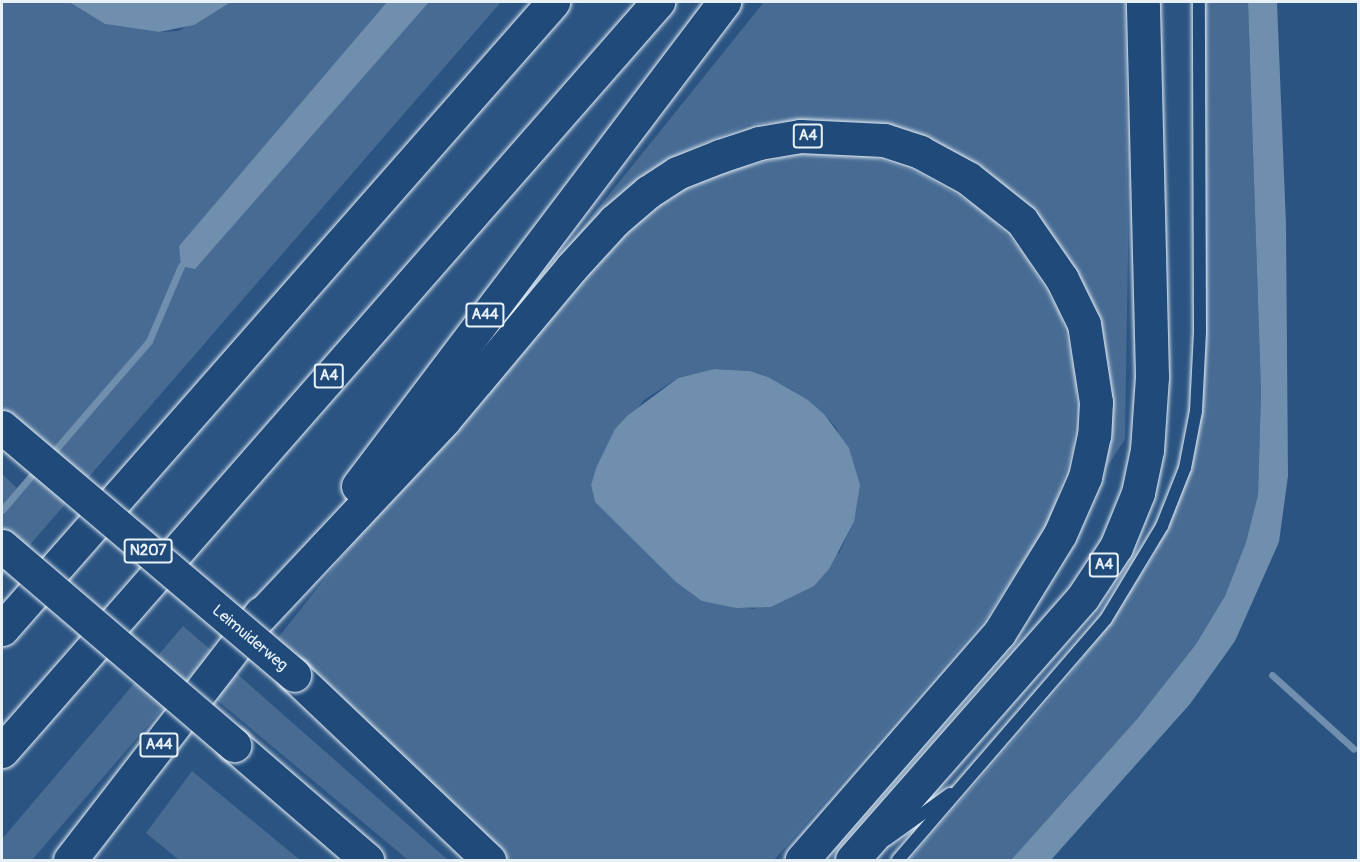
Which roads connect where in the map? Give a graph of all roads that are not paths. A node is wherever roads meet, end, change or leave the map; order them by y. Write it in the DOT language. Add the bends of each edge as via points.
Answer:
graph roads {
  1 [pos="553,2"];
  2 [pos="658,2"];
  3 [pos="724,2"];
  4 [pos="1143,2"];
  5 [pos="1199,2"];
  6 [pos="2,427"];
  7 [pos="2,546"];
  8 [pos="2,630"];
  9 [pos="248,630"];
  10 [pos="2,751"];
  11 [pos="970,779"];
  12 [pos="70,861"];
  13 [pos="367,861"];
  14 [pos="489,861"];
  15 [pos="802,861"];
  16 [pos="852,861"];
  17 [pos="859,861"];
  18 [pos="898,861"];
  1 -- 8 [label="main road"];
  2 -- 10 [label="main road, A4"];
  3 -- 9 [label="main road, A44"];
  4 -- 16 [label="main road, A4" via="1152,376 1147,450 1138,493 1116,547 1083,597"];
  5 -- 11 [label="lane" via="1200,331 1196,411 1185,468 1158,534 1106,619"];
  6 -- 14 [label="main road, Leimuiderweg / N207, bridge" via="294,675"];
  7 -- 13 [label="main road, bridge"];
  9 -- 12 [label="main road, A44"];
  9 -- 15 [label="main road, A4" via="444,420 578,260 648,192 677,174 720,156 759,143 801,136 884,140 920,152 968,178 1022,221 1062,279 1086,335 1096,402 1094,435 1085,477 1060,534 999,633"];
  11 -- 17 [label="lane"];
  11 -- 18 [label="lane"];
}
